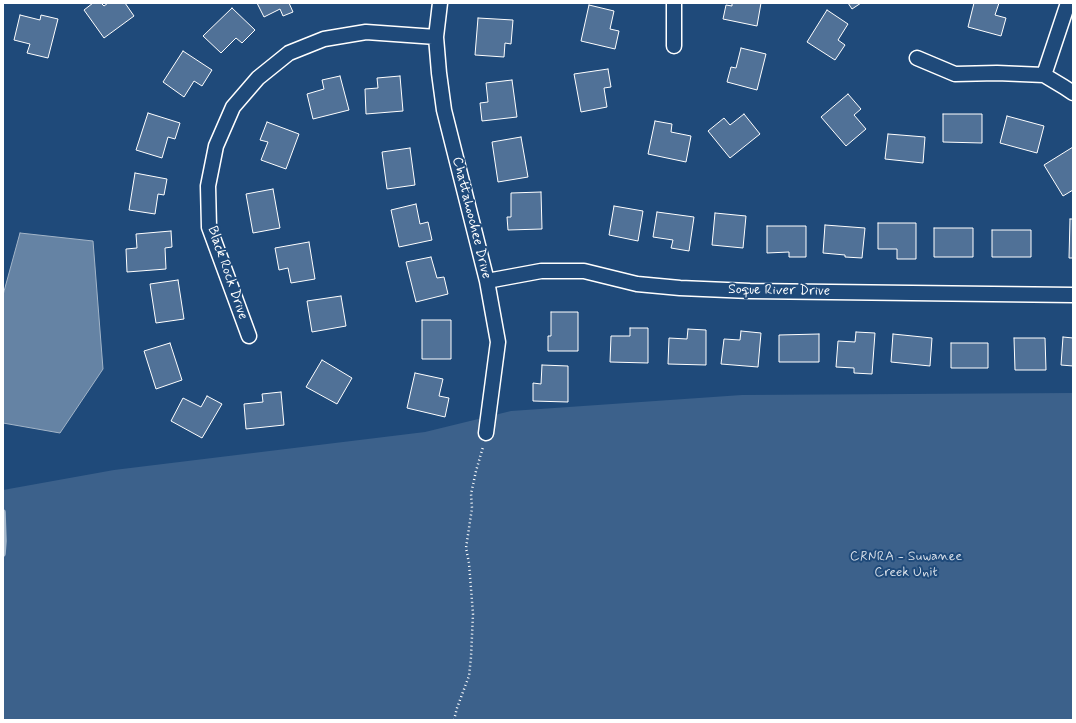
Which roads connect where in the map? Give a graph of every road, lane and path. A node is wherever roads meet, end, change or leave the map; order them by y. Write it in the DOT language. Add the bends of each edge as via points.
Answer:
graph roads {
  1 [pos="440,3"];
  2 [pos="674,3"];
  3 [pos="1068,3"];
  4 [pos="436,37"];
  5 [pos="674,46"];
  6 [pos="916,58"];
  7 [pos="1044,75"];
  8 [pos="1073,93"];
  9 [pos="487,280"];
  10 [pos="1073,295"];
  11 [pos="249,336"];
  12 [pos="486,433"];
  13 [pos="454,720"];
  1 -- 4 [label="street, Chattahoochee Drive"];
  2 -- 5 [label="street"];
  3 -- 7 [label="street"];
  4 -- 9 [label="street, Chattahoochee Drive" via="444,110"];
  4 -- 11 [label="street, Black Rock Drive" via="366,32 324,38 289,53 258,78 232,107 216,146 211,170 208,186 209,226"];
  6 -- 7 [label="street" via="955,74"];
  7 -- 8 [label="street"];
  9 -- 10 [label="street, Soque River Drive" via="541,271 584,271 637,284 680,288"];
  9 -- 12 [label="street, Chattahoochee Drive" via="498,342"];
  12 -- 13 [label="path" via="471,494 472,508 466,548 473,614 471,663"];
}
